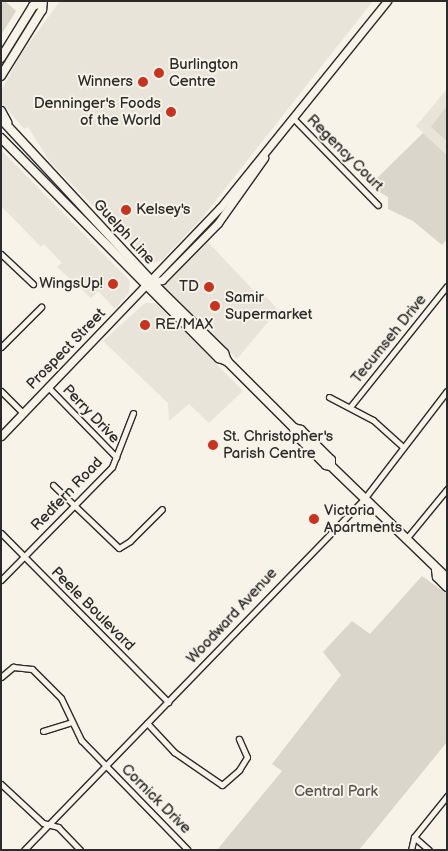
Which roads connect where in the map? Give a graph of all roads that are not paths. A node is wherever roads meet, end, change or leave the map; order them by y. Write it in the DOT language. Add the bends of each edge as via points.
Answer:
graph roads {
  1 [pos="387,1"];
  2 [pos="42,2"];
  3 [pos="2,54"];
  4 [pos="1,76"];
  5 [pos="1,111"];
  6 [pos="1,119"];
  7 [pos="294,119"];
  8 [pos="9,127"];
  9 [pos="1,138"];
  10 [pos="378,205"];
  11 [pos="1,254"];
  12 [pos="33,284"];
  13 [pos="150,284"];
  14 [pos="447,286"];
  15 [pos="42,307"];
  16 [pos="1,347"];
  17 [pos="48,387"];
  18 [pos="1,391"];
  19 [pos="447,391"];
  20 [pos="329,397"];
  21 [pos="350,407"];
  22 [pos="22,413"];
  23 [pos="133,413"];
  24 [pos="1,436"];
  25 [pos="403,447"];
  26 [pos="116,457"];
  27 [pos="53,485"];
  28 [pos="447,489"];
  29 [pos="444,496"];
  30 [pos="364,499"];
  31 [pos="74,505"];
  32 [pos="162,509"];
  33 [pos="1,533"];
  34 [pos="406,539"];
  35 [pos="23,557"];
  36 [pos="436,570"];
  37 [pos="447,578"];
  38 [pos="1,580"];
  39 [pos="447,587"];
  40 [pos="1,676"];
  41 [pos="168,702"];
  42 [pos="72,722"];
  43 [pos="146,723"];
  44 [pos="43,731"];
  45 [pos="239,739"];
  46 [pos="105,767"];
  47 [pos="1,784"];
  48 [pos="447,796"];
  49 [pos="50,825"];
  50 [pos="414,836"];
  51 [pos="24,850"];
  52 [pos="80,850"];
  53 [pos="188,850"];
  54 [pos="411,850"];
  55 [pos="429,850"];
  1 -- 7 [label="street, Prospect Street"];
  2 -- 3 [label="main road" via="33,6"];
  2 -- 4 [label="main road" via="42,10"];
  5 -- 8 [label="main road"];
  6 -- 8 [label="main road, Guelph Line"];
  7 -- 10 [label="street, Regency Court"];
  7 -- 13 [label="street, Prospect Street" via="218,223 162,280"];
  8 -- 13 [label="main road, Guelph Line"];
  9 -- 13 [label="main road, Guelph Line"];
  11 -- 12 [label="street"];
  13 -- 17 [label="street, Prospect Street"];
  13 -- 30 [label="main road, Guelph Line" via="224,353 227,362 294,428 295,434"];
  14 -- 21 [label="street, Tecumseh Drive"];
  15 -- 16 [label="street"];
  17 -- 22 [label="street, Prospect Street"];
  17 -- 26 [label="street, Perry Drive"];
  18 -- 22 [label="street"];
  19 -- 25 [label="street, Woodward Avenue"];
  20 -- 21 [label="street"];
  21 -- 25 [label="street" via="372,420"];
  22 -- 24 [label="street, Prospect Street"];
  23 -- 26 [label="street, Redfern Road"];
  25 -- 30 [label="street, Woodward Avenue" via="392,467"];
  26 -- 31 [label="street, Redfern Road" via="112,466"];
  27 -- 31 [label="street"];
  28 -- 29 [label="street"];
  29 -- 34 [label="street"];
  30 -- 34 [label="main road, Guelph Line"];
  30 -- 41 [label="street, Woodward Avenue"];
  31 -- 32 [label="street" via="119,548"];
  31 -- 35 [label="street, Redfern Road"];
  33 -- 35 [label="street, Peele Boulevard"];
  34 -- 36 [label="main road, Guelph Line"];
  35 -- 38 [label="street, Redfern Road"];
  35 -- 41 [label="street, Peele Boulevard"];
  36 -- 37 [label="main road, Guelph Line"];
  36 -- 39 [label="main road, Guelph Line" via="437,578"];
  40 -- 42 [label="street, Cornick Drive" via="13,667 32,669 61,698"];
  41 -- 43 [label="street, Woodward Avenue"];
  42 -- 44 [label="street"];
  42 -- 46 [label="street, Cornick Drive" via="82,740"];
  43 -- 45 [label="street" via="174,752 222,785 239,770 247,757"];
  43 -- 46 [label="street, Woodward Avenue"];
  46 -- 49 [label="street, Woodward Avenue"];
  46 -- 53 [label="street, Cornick Drive"];
  47 -- 49 [label="street"];
  48 -- 50 [label="street"];
  49 -- 51 [label="street, Woodward Avenue"];
  49 -- 52 [label="street" via="58,827"];
  50 -- 54 [label="street"];
  50 -- 55 [label="street"];
}
